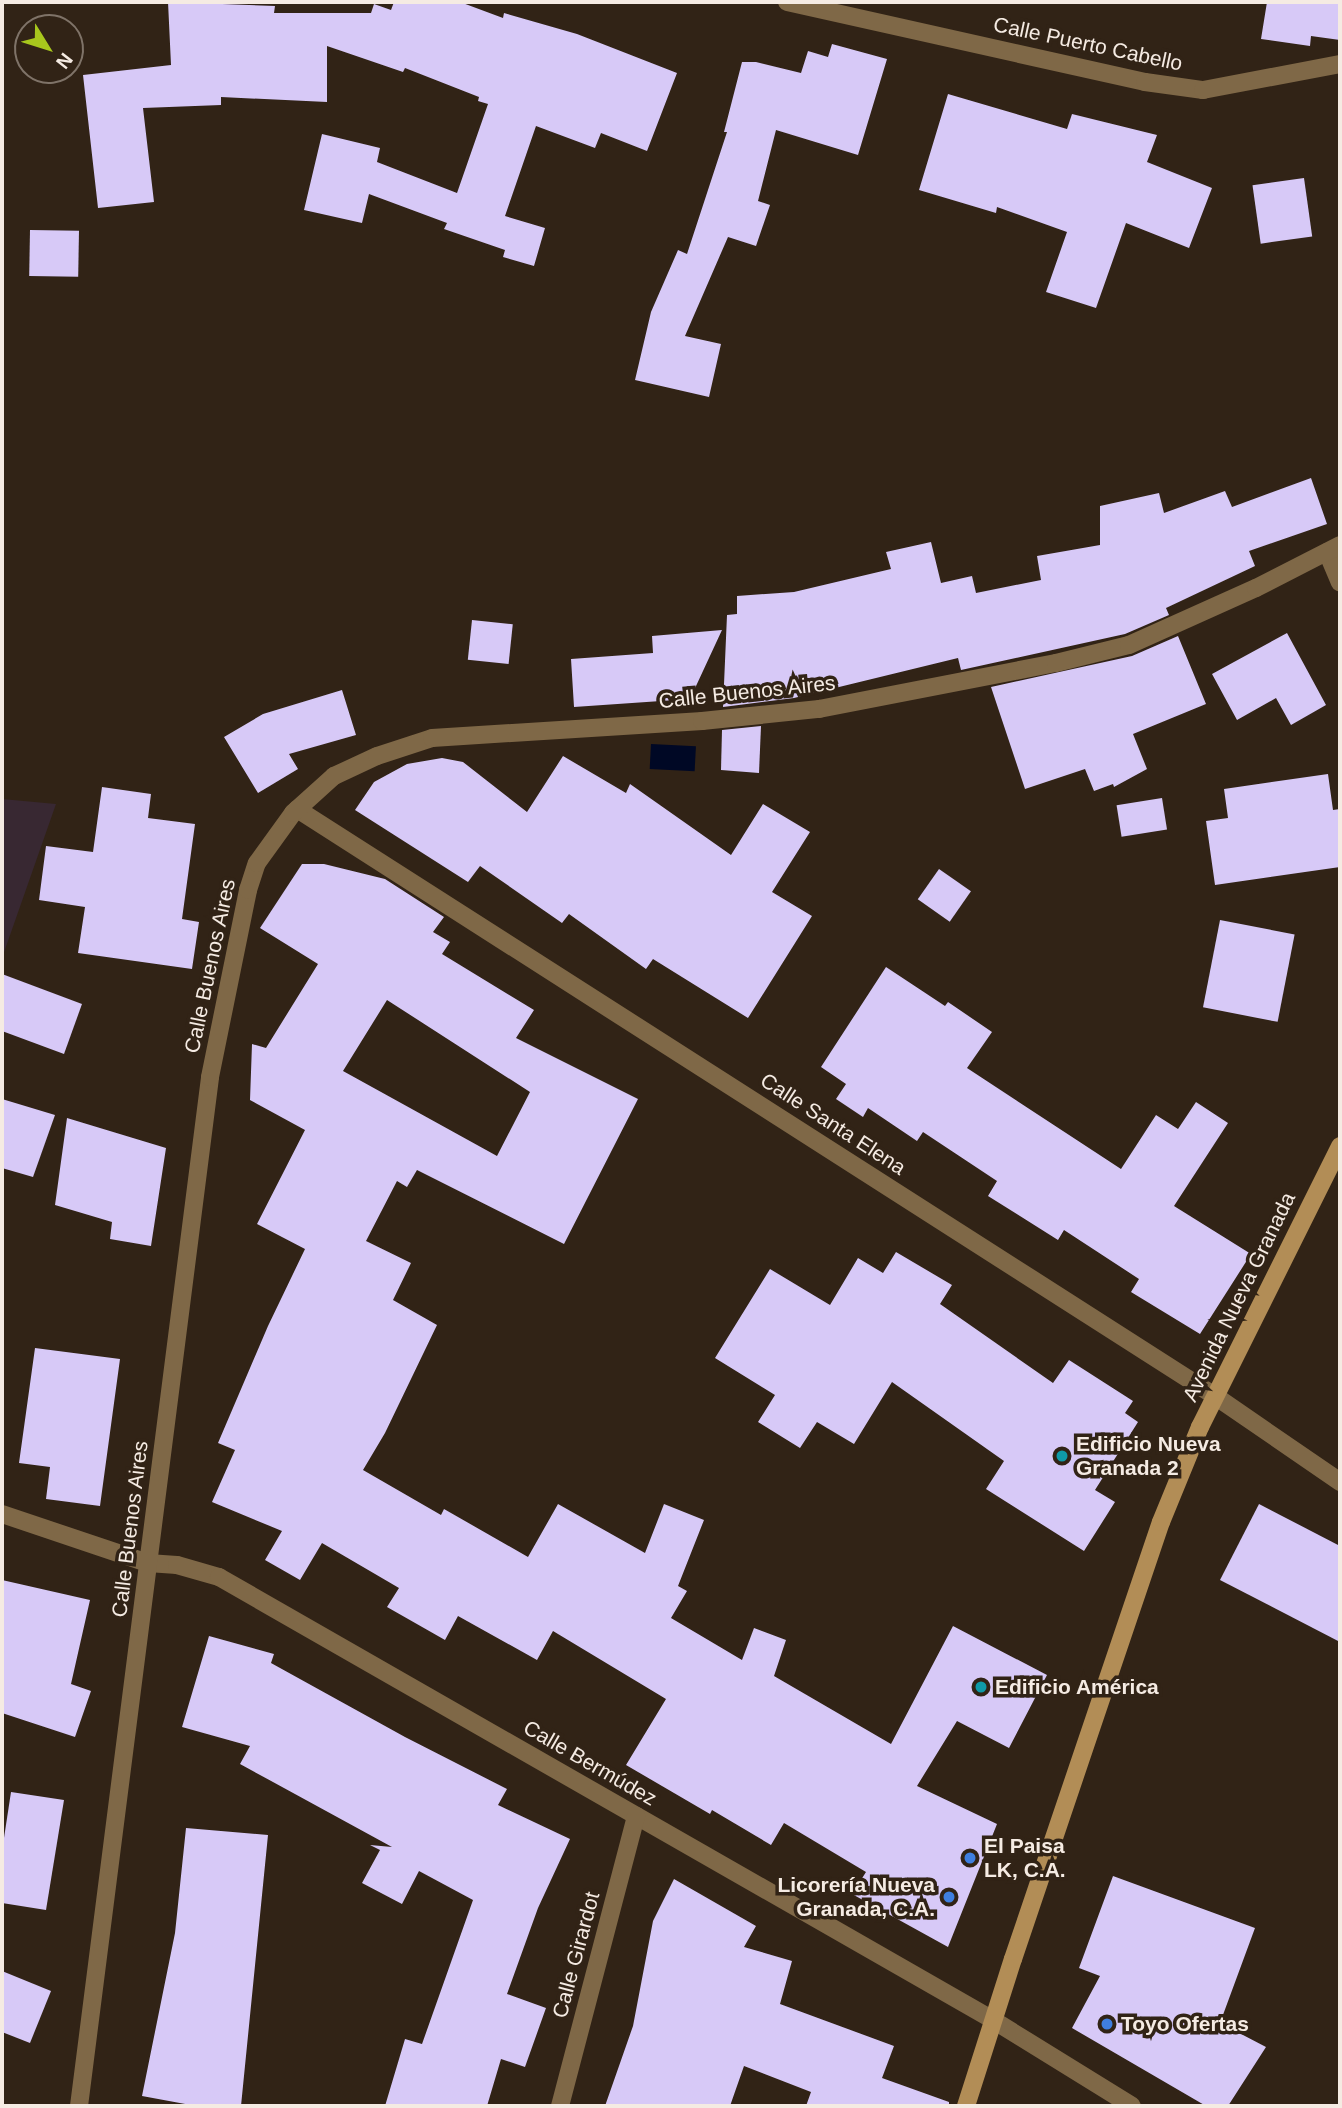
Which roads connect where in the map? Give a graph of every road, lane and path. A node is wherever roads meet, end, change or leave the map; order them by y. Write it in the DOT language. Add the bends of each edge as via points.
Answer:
graph roads {
  1 [pos="787,2"];
  2 [pos="1340,64"];
  3 [pos="1334,548"];
  4 [pos="1340,582"];
  5 [pos="297,809"];
  6 [pos="1340,1146"];
  7 [pos="1215,1396"];
  8 [pos="1340,1482"];
  9 [pos="2,1514"];
  10 [pos="148,1563"];
  11 [pos="636,1816"];
  12 [pos="993,2020"];
  13 [pos="79,2106"];
  14 [pos="560,2106"];
  15 [pos="966,2106"];
  16 [pos="1132,2106"];
  1 -- 2 [label="street, Calle Puerto Cabello" via="1145,82 1203,90"];
  3 -- 4 [label="street"];
  3 -- 5 [label="street, Calle Buenos Aires" via="1129,645 819,709 432,738 334,776"];
  5 -- 7 [label="street, Calle Santa Elena"];
  5 -- 10 [label="street, Calle Buenos Aires" via="257,863 227,988 210,1077"];
  6 -- 7 [label="street, Avenida Nueva Granada"];
  7 -- 8 [label="street, Calle Santa Elena"];
  7 -- 12 [label="street, Avenida Nueva Granada" via="1161,1522"];
  9 -- 10 [label="street, Calle Bermúdez"];
  10 -- 11 [label="street, Calle Bermúdez" via="177,1565 219,1577"];
  10 -- 13 [label="street, Calle Buenos Aires"];
  11 -- 12 [label="street, Calle Bermúdez"];
  11 -- 14 [label="street, Calle Girardot"];
  12 -- 15 [label="street, Avenida Nueva Granada"];
  12 -- 16 [label="street, Calle Bermúdez"];
}
